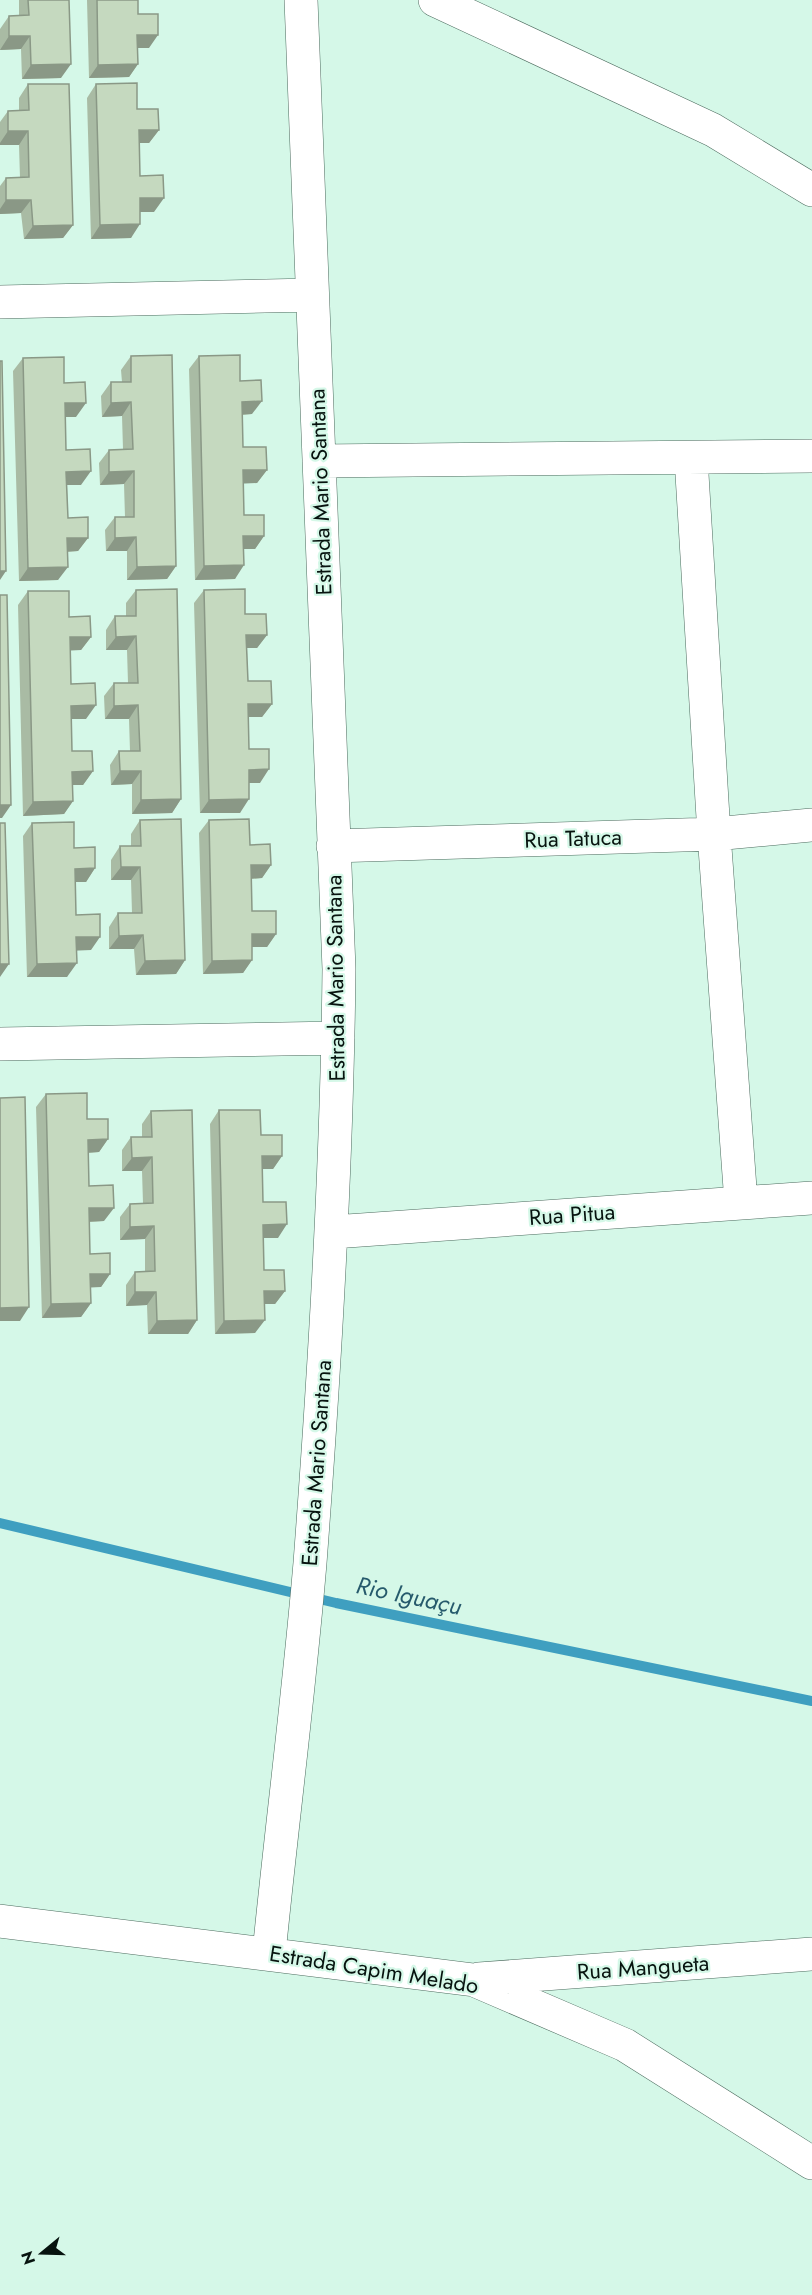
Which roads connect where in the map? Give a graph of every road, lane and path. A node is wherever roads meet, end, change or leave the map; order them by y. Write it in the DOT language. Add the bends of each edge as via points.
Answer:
graph roads {
  1 [pos="301,0"];
  2 [pos="435,0"];
  3 [pos="812,190"];
  4 [pos="312,295"];
  5 [pos="0,302"];
  6 [pos="812,456"];
  7 [pos="691,458"];
  8 [pos="319,461"];
  9 [pos="812,825"];
  10 [pos="714,834"];
  11 [pos="333,846"];
  12 [pos="338,1038"];
  13 [pos="0,1044"];
  14 [pos="812,1198"];
  15 [pos="741,1202"];
  16 [pos="333,1232"];
  17 [pos="0,1921"];
  18 [pos="268,1953"];
  19 [pos="812,1954"];
  20 [pos="474,1980"];
  21 [pos="812,2163"];
  1 -- 4 [label="street, Estrada Mario Santana"];
  2 -- 3 [label="street" via="714,130"];
  4 -- 5 [label="street"];
  4 -- 8 [label="street, Estrada Mario Santana"];
  6 -- 7 [label="street"];
  7 -- 8 [label="street"];
  7 -- 10 [label="street"];
  8 -- 11 [label="street, Estrada Mario Santana"];
  9 -- 10 [label="street, Rua Tatuca"];
  10 -- 11 [label="street, Rua Tatuca"];
  10 -- 15 [label="street"];
  11 -- 12 [label="street, Estrada Mario Santana"];
  12 -- 13 [label="street"];
  12 -- 16 [label="street, Estrada Mario Santana"];
  14 -- 15 [label="street, Rua Pitua"];
  15 -- 16 [label="street, Rua Pitua"];
  16 -- 18 [label="street, Estrada Mario Santana" via="309,1565"];
  17 -- 18 [label="street, Estrada Capim Melado"];
  18 -- 20 [label="street, Estrada Capim Melado"];
  19 -- 20 [label="street, Rua Mangueta"];
  20 -- 21 [label="street, Estrada Capim Melado" via="625,2045"];
}
